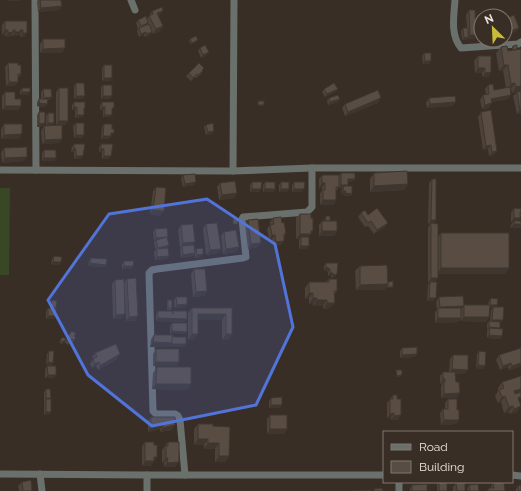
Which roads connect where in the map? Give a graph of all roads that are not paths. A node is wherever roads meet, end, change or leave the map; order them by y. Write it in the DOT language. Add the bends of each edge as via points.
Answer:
graph roads {
  1 [pos="35,0"];
  2 [pos="131,0"];
  3 [pos="234,0"];
  4 [pos="455,0"];
  5 [pos="135,10"];
  6 [pos="521,42"];
  7 [pos="312,168"];
  8 [pos="521,168"];
  9 [pos="0,170"];
  10 [pos="36,170"];
  11 [pos="233,171"];
  12 [pos="0,474"];
  13 [pos="40,474"];
  14 [pos="383,474"];
  15 [pos="147,475"];
  16 [pos="185,475"];
  17 [pos="42,491"];
  18 [pos="147,491"];
  1 -- 10 [label="street"];
  2 -- 5 [label="street"];
  3 -- 11 [label="street"];
  4 -- 6 [label="street" via="454,30 456,41 461,48"];
  7 -- 8 [label="street"];
  7 -- 11 [label="street"];
  7 -- 16 [label="street" via="310,210 243,217 246,257 157,269 149,273 153,412 178,416"];
  9 -- 10 [label="street"];
  10 -- 11 [label="street"];
  12 -- 13 [label="street"];
  13 -- 15 [label="street"];
  13 -- 17 [label="street"];
  14 -- 16 [label="street"];
  15 -- 16 [label="street"];
  15 -- 18 [label="street"];
}
